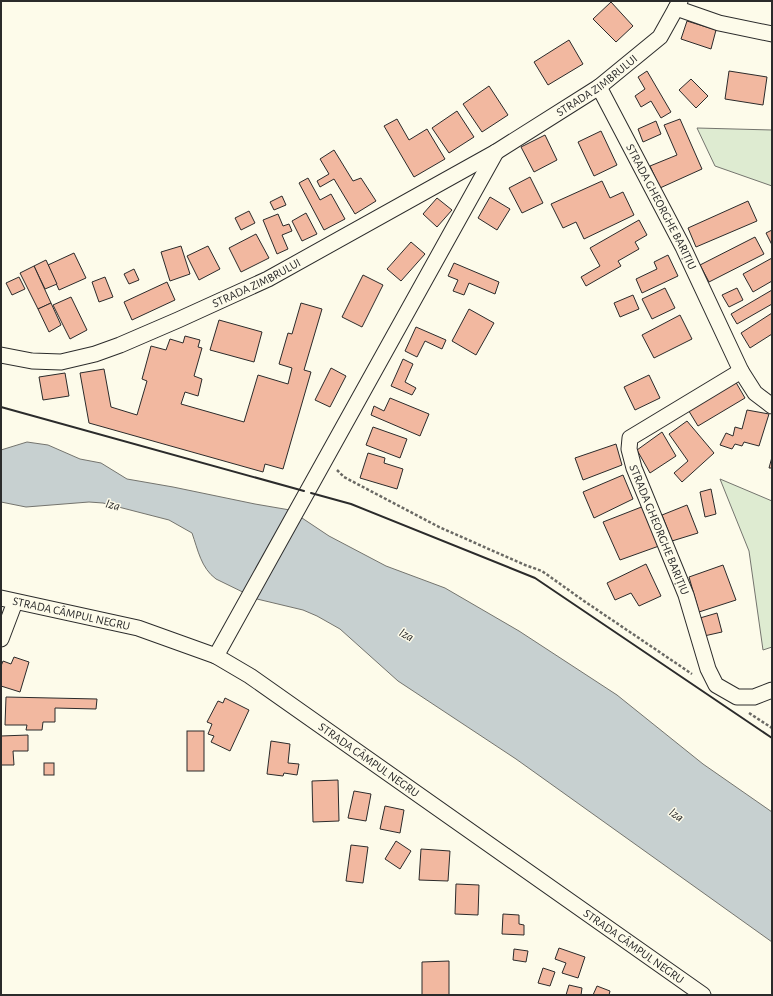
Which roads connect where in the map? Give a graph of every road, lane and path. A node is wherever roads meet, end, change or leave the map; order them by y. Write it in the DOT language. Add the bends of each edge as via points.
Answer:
graph roads {
  1 [pos="678,5"];
  2 [pos="772,34"];
  3 [pos="599,87"];
  4 [pos="496,152"];
  5 [pos="1,355"];
  6 [pos="741,371"];
  7 [pos="772,406"];
  8 [pos="328,456"];
  9 [pos="8,600"];
  10 [pos="1,639"];
  11 [pos="216,656"];
  12 [pos="694,676"];
  13 [pos="772,690"];
  14 [pos="746,711"];
  15 [pos="772,728"];
  16 [pos="703,995"];
  1 -- 2 [label="street" via="719,23"];
  1 -- 3 [label="street, STRADA ZIMBRULUI" via="660,37"];
  3 -- 4 [label="street, STRADA ZIMBRULUI"];
  3 -- 6 [label="street, STRADA GHEORGHE BARIȚIU" via="683,247"];
  4 -- 5 [label="street, STRADA ZIMBRULUI" via="268,279 120,345 61,362 32,362"];
  4 -- 8 [label="street, STRADA ZIMBRULUI"];
  6 -- 7 [label="street, STRADA GHEORGHE BARIȚIU" via="755,393"];
  6 -- 13 [label="street, STRADA GHEORGHE BARIȚIU" via="630,438 629,449 634,468 686,595 708,669 716,685 737,697 754,697"];
  8 -- 11 [label="street, STRADA ZIMBRULUI"];
  8 -- 12 [label="path" via="344,477 439,527 542,571"];
  9 -- 10 [label="street"];
  9 -- 11 [label="street, STRADA CÂMPUL NEGRU" via="138,628"];
  11 -- 16 [label="street, STRADA CÂMPUL NEGRU" via="250,676"];
  14 -- 15 [label="path"];
}
